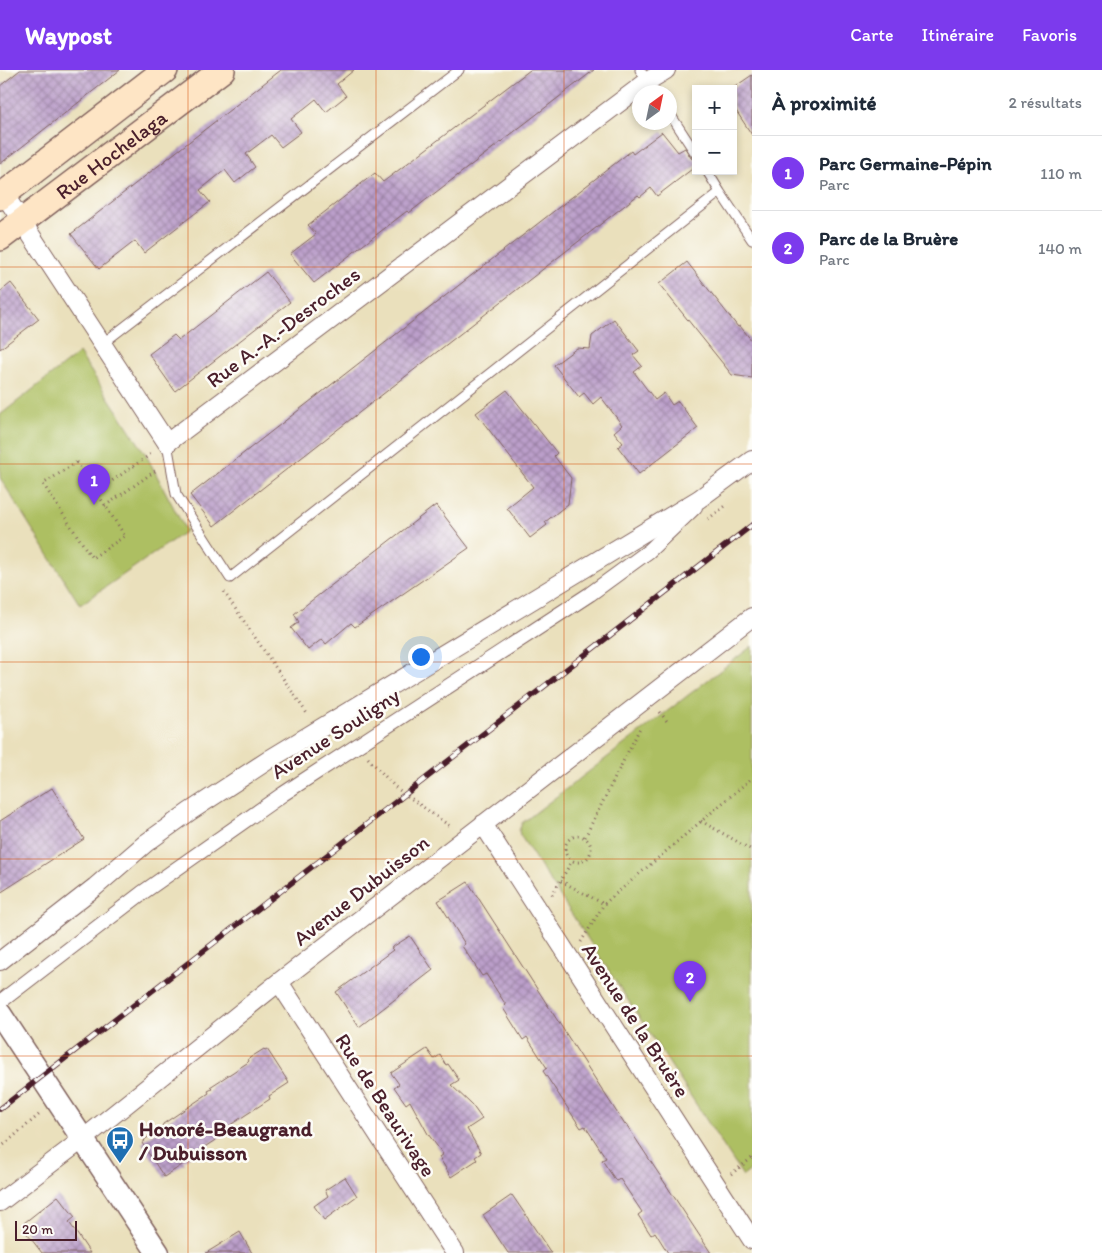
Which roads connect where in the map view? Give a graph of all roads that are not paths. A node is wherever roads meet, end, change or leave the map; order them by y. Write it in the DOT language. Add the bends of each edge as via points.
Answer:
graph roads {
  1 [pos="166,70"];
  2 [pos="222,70"];
  3 [pos="459,70"];
  4 [pos="666,70"];
  5 [pos="648,81"];
  6 [pos="677,125"];
  7 [pos="692,148"];
  8 [pos="709,175"];
  9 [pos="720,192"];
  10 [pos="2,195"];
  11 [pos="23,221"];
  12 [pos="0,238"];
  13 [pos="752,240"];
  14 [pos="102,344"];
  15 [pos="167,443"];
  16 [pos="752,460"];
  17 [pos="719,485"];
  18 [pos="752,617"];
  19 [pos="483,824"];
  20 [pos="0,961"];
  21 [pos="279,982"];
  22 [pos="0,1002"];
  23 [pos="0,1014"];
  24 [pos="83,1139"];
  25 [pos="0,1202"];
  26 [pos="752,1240"];
  27 [pos="158,1253"];
  28 [pos="455,1253"];
  1 -- 10 [label="main road, Rue Hochelaga"];
  2 -- 11 [label="main road, Rue Hochelaga"];
  3 -- 14 [label="lane"];
  4 -- 5 [label="street, Rue A.-A.-Desroches"];
  5 -- 15 [label="street, Rue A.-A.-Desroches"];
  6 -- 7 [label="lane"];
  8 -- 9 [label="lane"];
  9 -- 13 [label="lane"];
  9 -- 15 [label="lane" via="230,578 176,494"];
  10 -- 11 [label="street"];
  11 -- 12 [label="main road, Rue Hochelaga"];
  11 -- 14 [label="street"];
  14 -- 15 [label="street"];
  16 -- 17 [label="street, Avenue Souligny"];
  17 -- 20 [label="street, Avenue Souligny" via="220,791 146,843"];
  17 -- 22 [label="street, Avenue Souligny" via="649,551 283,794 142,893"];
  18 -- 19 [label="street, Avenue Dubuisson"];
  19 -- 21 [label="street, Avenue Dubuisson"];
  19 -- 26 [label="street, Avenue de la Bruère"];
  21 -- 24 [label="street, Avenue Dubuisson"];
  21 -- 28 [label="street, Rue de Beaurivage"];
  23 -- 24 [label="street"];
  24 -- 25 [label="street, Avenue Dubuisson"];
  24 -- 27 [label="street"];
}
